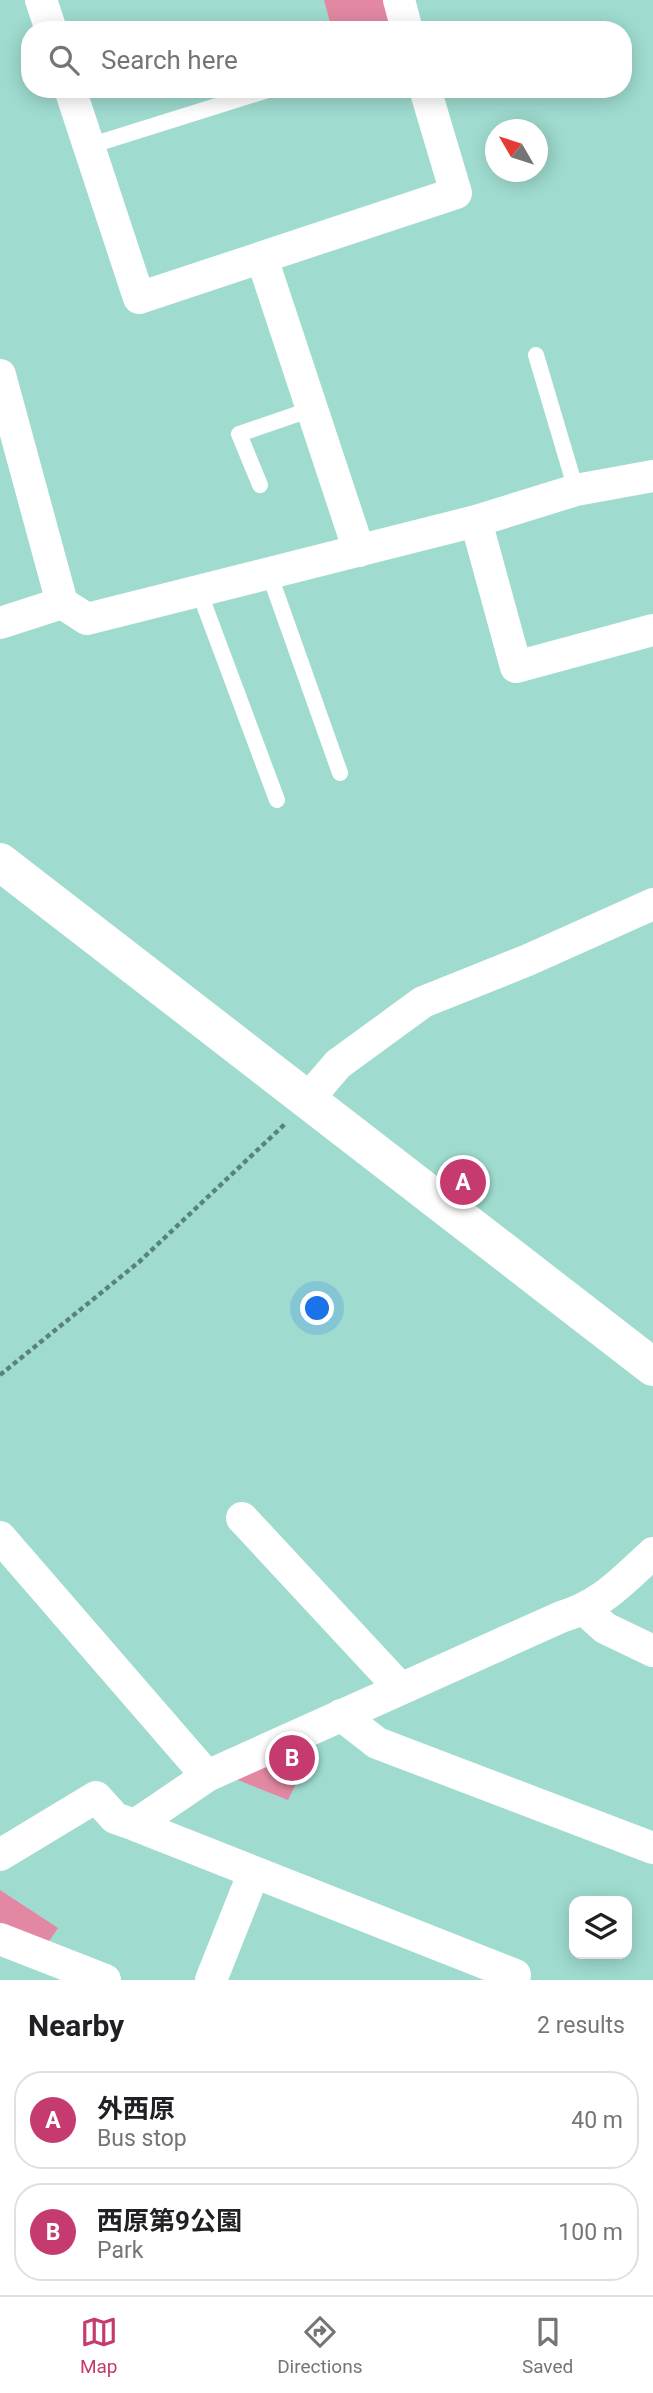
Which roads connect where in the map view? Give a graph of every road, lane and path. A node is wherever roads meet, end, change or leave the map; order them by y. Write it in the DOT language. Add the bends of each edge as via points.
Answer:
graph roads {
  1 [pos="41,0"];
  2 [pos="398,0"];
  3 [pos="48,21"];
  4 [pos="404,21"];
  5 [pos="73,98"];
  6 [pos="242,98"];
  7 [pos="428,98"];
  8 [pos="89,146"];
  9 [pos="262,258"];
  10 [pos="536,355"];
  11 [pos="0,375"];
  12 [pos="312,409"];
  13 [pos="653,476"];
  14 [pos="260,485"];
  15 [pos="576,490"];
  16 [pos="476,521"];
  17 [pos="359,551"];
  18 [pos="269,573"];
  19 [pos="199,591"];
  20 [pos="62,603"];
  21 [pos="0,623"];
  22 [pos="653,630"];
  23 [pos="340,774"];
  24 [pos="276,800"];
  25 [pos="0,862"];
  26 [pos="653,904"];
  27 [pos="308,1099"];
  28 [pos="653,1367"];
  29 [pos="0,1375"];
  30 [pos="242,1518"];
  31 [pos="0,1537"];
  32 [pos="653,1553"];
  33 [pos="585,1610"];
  34 [pos="653,1651"];
  35 [pos="400,1688"];
  36 [pos="341,1714"];
  37 [pos="207,1776"];
  38 [pos="135,1825"];
  39 [pos="653,1848"];
  40 [pos="0,1855"];
  41 [pos="254,1872"];
  42 [pos="0,1939"];
  43 [pos="105,1980"];
  44 [pos="211,1980"];
  45 [pos="514,1980"];
  1 -- 3 [label="street"];
  2 -- 4 [label="street"];
  5 -- 8 [label="street"];
  6 -- 8 [label="lane"];
  7 -- 9 [label="street" via="456,193"];
  8 -- 9 [label="street" via="139,298"];
  9 -- 12 [label="street"];
  10 -- 15 [label="lane"];
  11 -- 20 [label="street"];
  12 -- 14 [label="lane" via="239,434"];
  12 -- 17 [label="street"];
  13 -- 15 [label="street"];
  15 -- 16 [label="street"];
  16 -- 17 [label="street"];
  16 -- 22 [label="street" via="516,667"];
  17 -- 18 [label="street"];
  18 -- 19 [label="street"];
  18 -- 23 [label="lane"];
  19 -- 20 [label="street" via="87,619"];
  19 -- 24 [label="lane"];
  20 -- 21 [label="street"];
  25 -- 27 [label="street"];
  26 -- 27 [label="street" via="424,1002 338,1064"];
  27 -- 28 [label="street"];
  27 -- 29 [label="path" via="139,1262"];
  30 -- 35 [label="street"];
  31 -- 37 [label="street"];
  32 -- 33 [label="street"];
  33 -- 34 [label="street" via="605,1628"];
  33 -- 35 [label="street"];
  35 -- 36 [label="street"];
  36 -- 37 [label="street"];
  36 -- 39 [label="street" via="377,1743"];
  37 -- 38 [label="street"];
  38 -- 40 [label="street" via="115,1818 96,1797"];
  38 -- 41 [label="street"];
  41 -- 44 [label="street"];
  41 -- 45 [label="street" via="516,1975"];
  42 -- 43 [label="street"];
}
